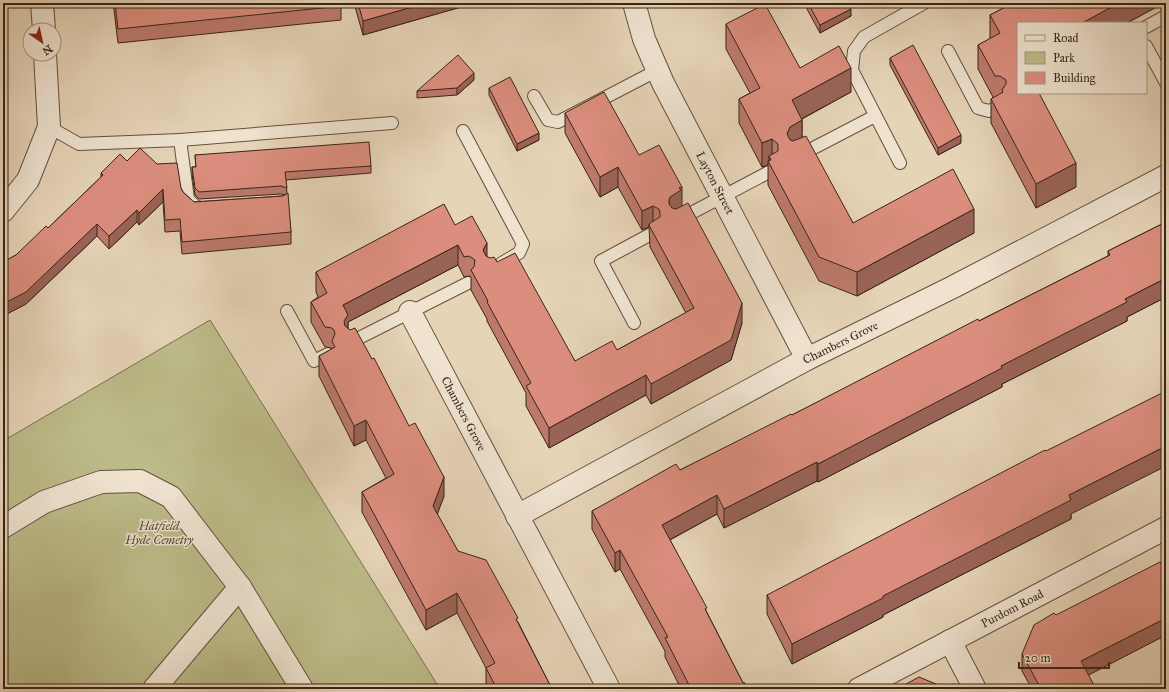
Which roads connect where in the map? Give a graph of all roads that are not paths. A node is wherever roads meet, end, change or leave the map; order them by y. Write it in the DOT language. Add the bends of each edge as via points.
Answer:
graph roads {
  1 [pos="42,3"];
  2 [pos="634,3"];
  3 [pos="924,3"];
  4 [pos="1166,16"];
  5 [pos="43,22"];
  6 [pos="1147,26"];
  7 [pos="1147,48"];
  8 [pos="948,51"];
  9 [pos="45,62"];
  10 [pos="658,70"];
  11 [pos="1166,83"];
  12 [pos="534,96"];
  13 [pos="999,107"];
  14 [pos="875,116"];
  15 [pos="392,123"];
  16 [pos="49,127"];
  17 [pos="463,131"];
  18 [pos="180,140"];
  19 [pos="794,158"];
  20 [pos="900,163"];
  21 [pos="771,171"];
  22 [pos="1166,176"];
  23 [pos="722,196"];
  24 [pos="212,206"];
  25 [pos="3,211"];
  26 [pos="676,221"];
  27 [pos="653,233"];
  28 [pos="490,270"];
  29 [pos="468,283"];
  30 [pos="287,311"];
  31 [pos="410,312"];
  32 [pos="634,323"];
  33 [pos="351,342"];
  34 [pos="328,354"];
  35 [pos="807,359"];
  36 [pos="517,516"];
  37 [pos="3,527"];
  38 [pos="1166,528"];
  39 [pos="240,587"];
  40 [pos="950,641"];
  41 [pos="154,689"];
  42 [pos="302,689"];
  43 [pos="609,689"];
  44 [pos="859,689"];
  45 [pos="976,689"];
  1 -- 5 [label="street"];
  2 -- 10 [label="street, Layton Street" via="644,39"];
  3 -- 14 [label="lane" via="864,37 854,51 852,70"];
  4 -- 6 [label="lane"];
  7 -- 11 [label="lane"];
  8 -- 13 [label="lane" via="978,108 989,111"];
  9 -- 16 [label="street"];
  10 -- 12 [label="lane" via="558,122 548,120"];
  10 -- 23 [label="street, Layton Street"];
  14 -- 19 [label="lane"];
  14 -- 20 [label="lane"];
  15 -- 18 [label="lane"];
  16 -- 18 [label="lane" via="79,144"];
  16 -- 25 [label="street" via="28,180"];
  17 -- 28 [label="lane" via="523,244 519,253"];
  18 -- 24 [label="lane" via="188,199 196,208"];
  21 -- 23 [label="lane"];
  22 -- 35 [label="street, Chambers Grove" via="953,287"];
  23 -- 26 [label="lane"];
  23 -- 35 [label="street, Layton Street"];
  27 -- 32 [label="lane" via="600,261"];
  29 -- 31 [label="lane"];
  30 -- 34 [label="lane" via="314,361"];
  31 -- 33 [label="lane"];
  31 -- 36 [label="street, Chambers Grove"];
  35 -- 36 [label="street, Chambers Grove"];
  36 -- 43 [label="street, Chambers Grove"];
  37 -- 39 [label="street" via="44,502 101,482 140,481 171,497"];
  38 -- 40 [label="street, Purdom Road"];
  39 -- 41 [label="street"];
  39 -- 42 [label="street"];
  40 -- 44 [label="street, Purdom Road"];
  40 -- 45 [label="street"];
}
